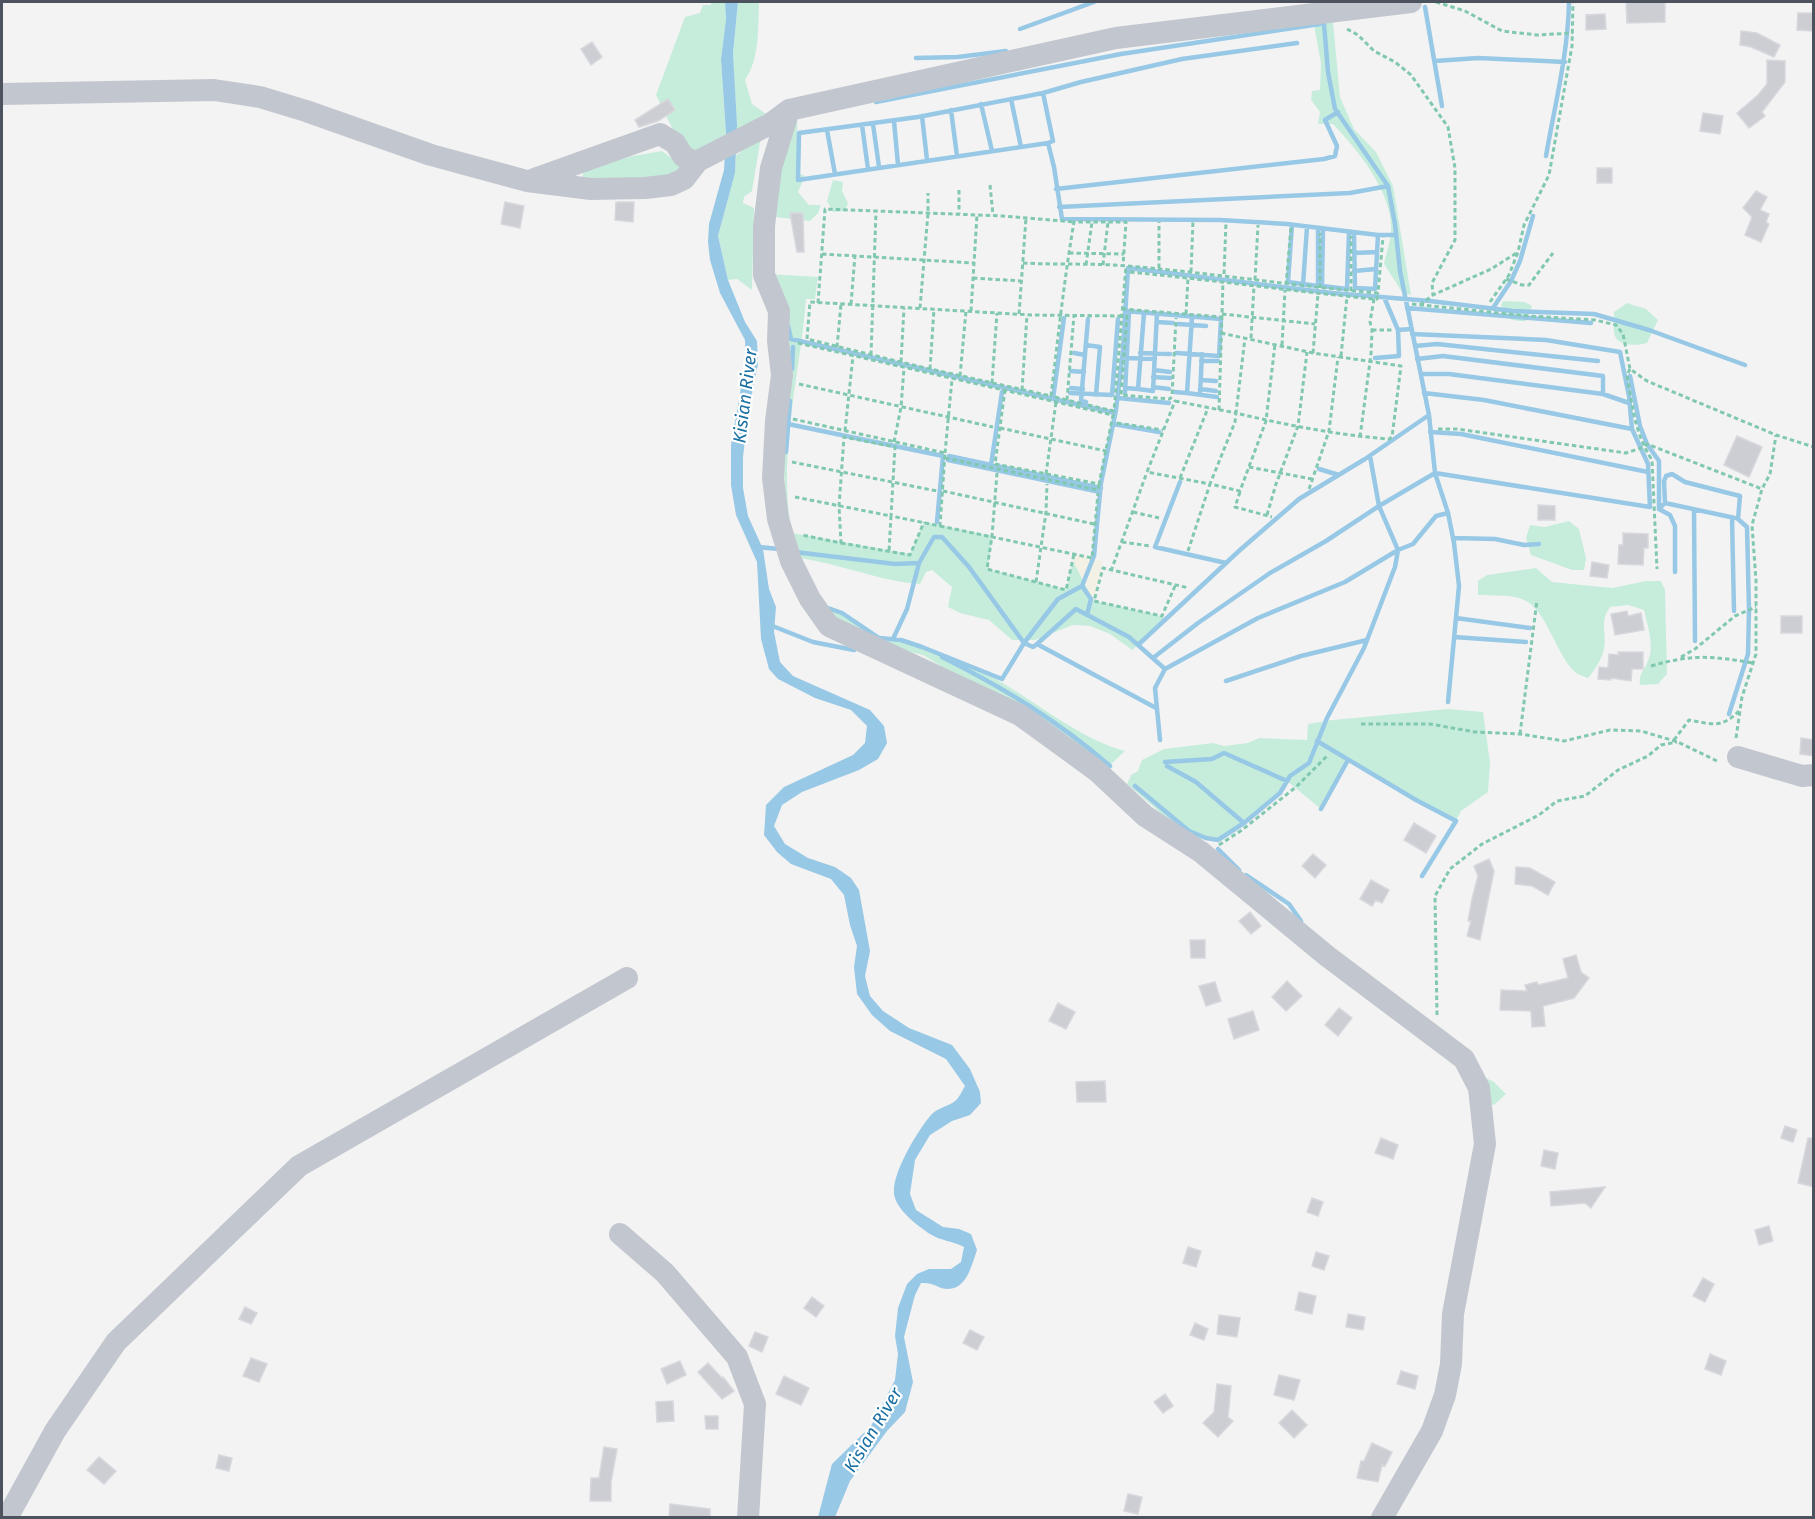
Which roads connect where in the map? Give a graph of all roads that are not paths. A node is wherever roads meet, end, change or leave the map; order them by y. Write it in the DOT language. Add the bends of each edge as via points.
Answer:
graph roads {
  1 [pos="1411,2"];
  2 [pos="2,94"];
  3 [pos="789,110"];
  4 [pos="697,162"];
  5 [pos="526,181"];
  6 [pos="1730,760"];
  7 [pos="1814,775"];
  8 [pos="627,978"];
  9 [pos="620,1234"];
  10 [pos="7,1518"];
  11 [pos="748,1518"];
  12 [pos="1382,1518"];
  1 -- 3 [label="street" via="1116,38"];
  2 -- 5 [label="street" via="214,90 260,97 431,155"];
  3 -- 4 [label="street"];
  3 -- 12 [label="street" via="771,168 764,226 764,275 779,311 782,375 773,478 778,519 791,561 829,626 1020,715 1097,771 1144,816 1209,858 1327,956 1464,1059 1479,1088 1485,1144 1453,1314 1445,1395 1432,1431"];
  4 -- 5 [label="street" via="684,179 645,188 591,189"];
  4 -- 5 [label="street" via="683,156 675,143 660,134"];
  6 -- 7 [label="street"];
  8 -- 10 [label="street" via="299,1166 116,1342 55,1431"];
  9 -- 11 [label="street" via="665,1273 737,1357 755,1404"];
}
